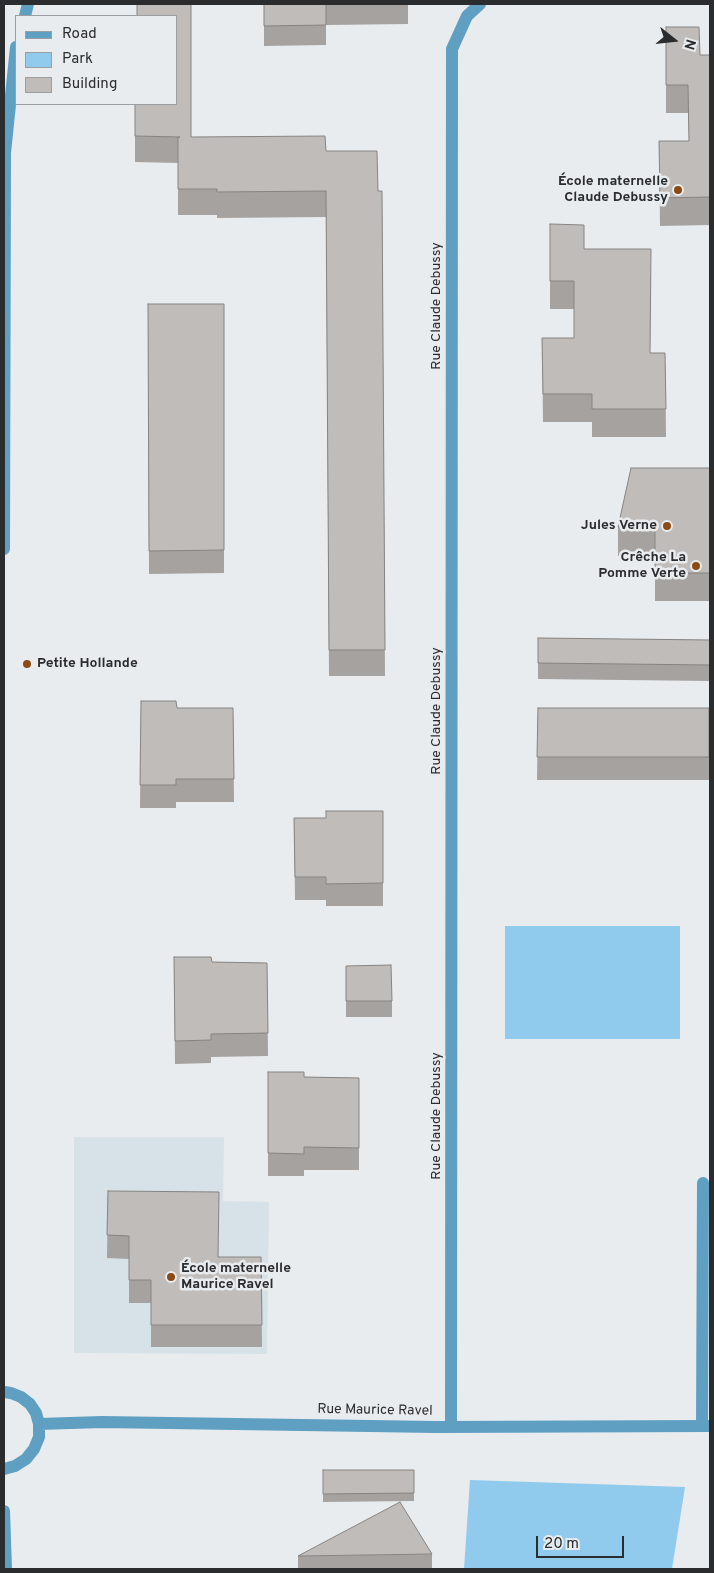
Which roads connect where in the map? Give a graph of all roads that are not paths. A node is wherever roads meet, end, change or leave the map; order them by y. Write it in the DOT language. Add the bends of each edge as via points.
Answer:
graph roads {
  1 [pos="480,4"];
  2 [pos="15,57"];
  3 [pos="4,548"];
  4 [pos="703,1183"];
  5 [pos="4,1392"];
  6 [pos="39,1424"];
  7 [pos="706,1426"];
  8 [pos="451,1427"];
  9 [pos="4,1469"];
  10 [pos="4,1511"];
  11 [pos="6,1569"];
  1 -- 8 [label="street, Rue Claude Debussy" via="467,16 452,49"];
  2 -- 3 [label="street" via="5,153"];
  4 -- 7 [label="street"];
  5 -- 6 [label="street" via="21,1397 30,1404"];
  6 -- 8 [label="street, Rue Maurice Ravel"];
  6 -- 9 [label="street" via="39,1437 34,1449 26,1459"];
  7 -- 8 [label="street, Rue Maurice Ravel"];
  10 -- 11 [label="street"];
}
